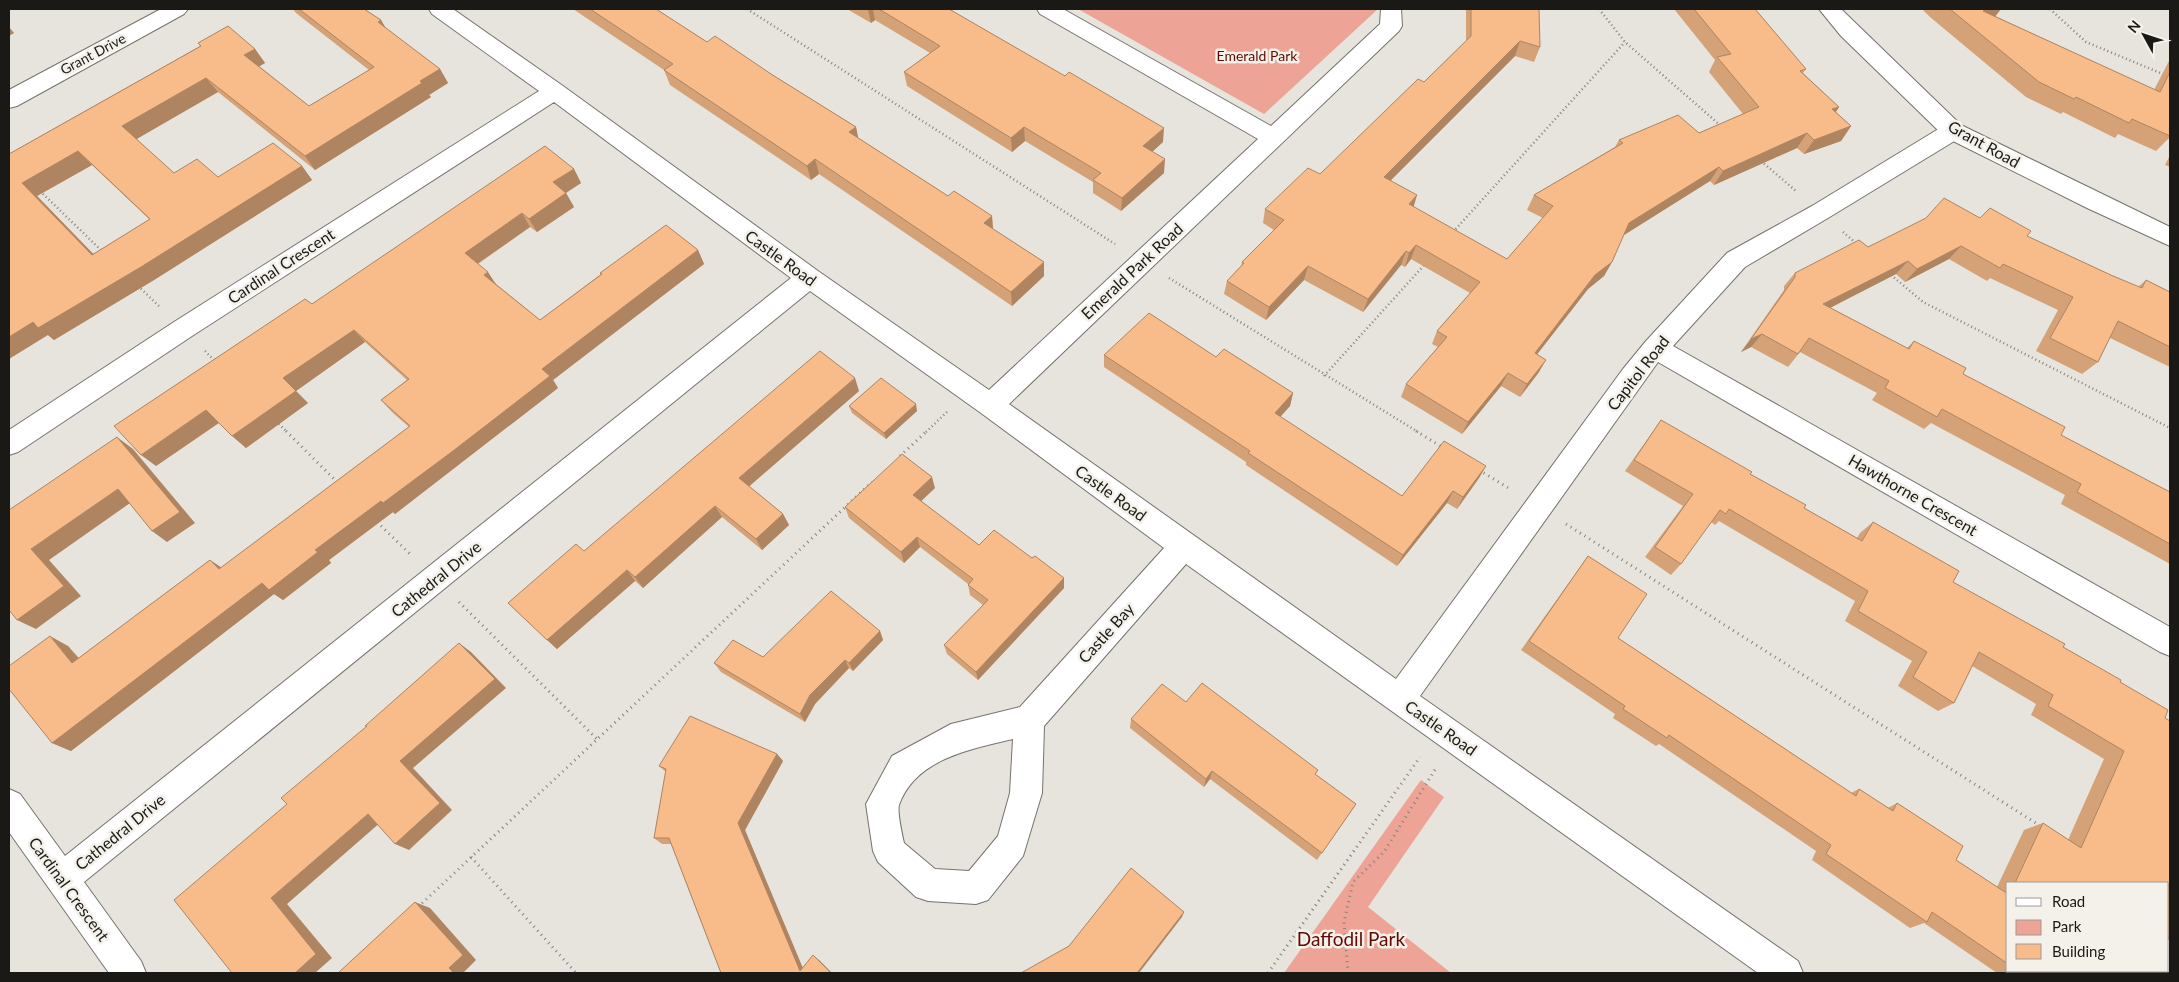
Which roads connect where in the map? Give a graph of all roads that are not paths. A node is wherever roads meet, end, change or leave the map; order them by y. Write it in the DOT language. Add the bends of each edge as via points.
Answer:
graph roads {
  1 [pos="177,9"];
  2 [pos="439,9"];
  3 [pos="1047,9"];
  4 [pos="1392,9"];
  5 [pos="1829,9"];
  6 [pos="555,91"];
  7 [pos="9,100"];
  8 [pos="1953,131"];
  9 [pos="1273,137"];
  10 [pos="2170,237"];
  11 [pos="809,278"];
  12 [pos="1655,348"];
  13 [pos="980,398"];
  14 [pos="9,444"];
  15 [pos="1184,546"];
  16 [pos="2170,642"];
  17 [pos="1400,699"];
  18 [pos="1029,720"];
  19 [pos="9,805"];
  20 [pos="62,879"];
  21 [pos="129,973"];
  22 [pos="1786,973"];
  1 -- 7 [label="street, Grant Drive"];
  2 -- 6 [label="street, Castle Road"];
  3 -- 9 [label="street"];
  4 -- 9 [label="street, Emerald Park Road" via="1391,26"];
  5 -- 8 [label="street, Grant Road"];
  6 -- 11 [label="street, Castle Road"];
  6 -- 14 [label="street, Cardinal Crescent"];
  8 -- 10 [label="street, Grant Road"];
  8 -- 12 [label="street, Capitol Road" via="1736,260"];
  9 -- 13 [label="street, Emerald Park Road" via="1142,261"];
  11 -- 13 [label="street, Castle Road"];
  11 -- 20 [label="street, Cathedral Drive"];
  12 -- 16 [label="street, Hawthorne Crescent"];
  12 -- 17 [label="street, Capitol Road"];
  13 -- 15 [label="street, Castle Road"];
  15 -- 17 [label="street, Castle Road"];
  15 -- 18 [label="street, Castle Bay"];
  17 -- 22 [label="street, Castle Road"];
  18 -- 18 [label="street" via="951,739 903,767 882,804 889,851 928,885 976,888 1012,845 1026,793"];
  19 -- 20 [label="street, Cardinal Crescent"];
  20 -- 21 [label="street, Cardinal Crescent"];
}
